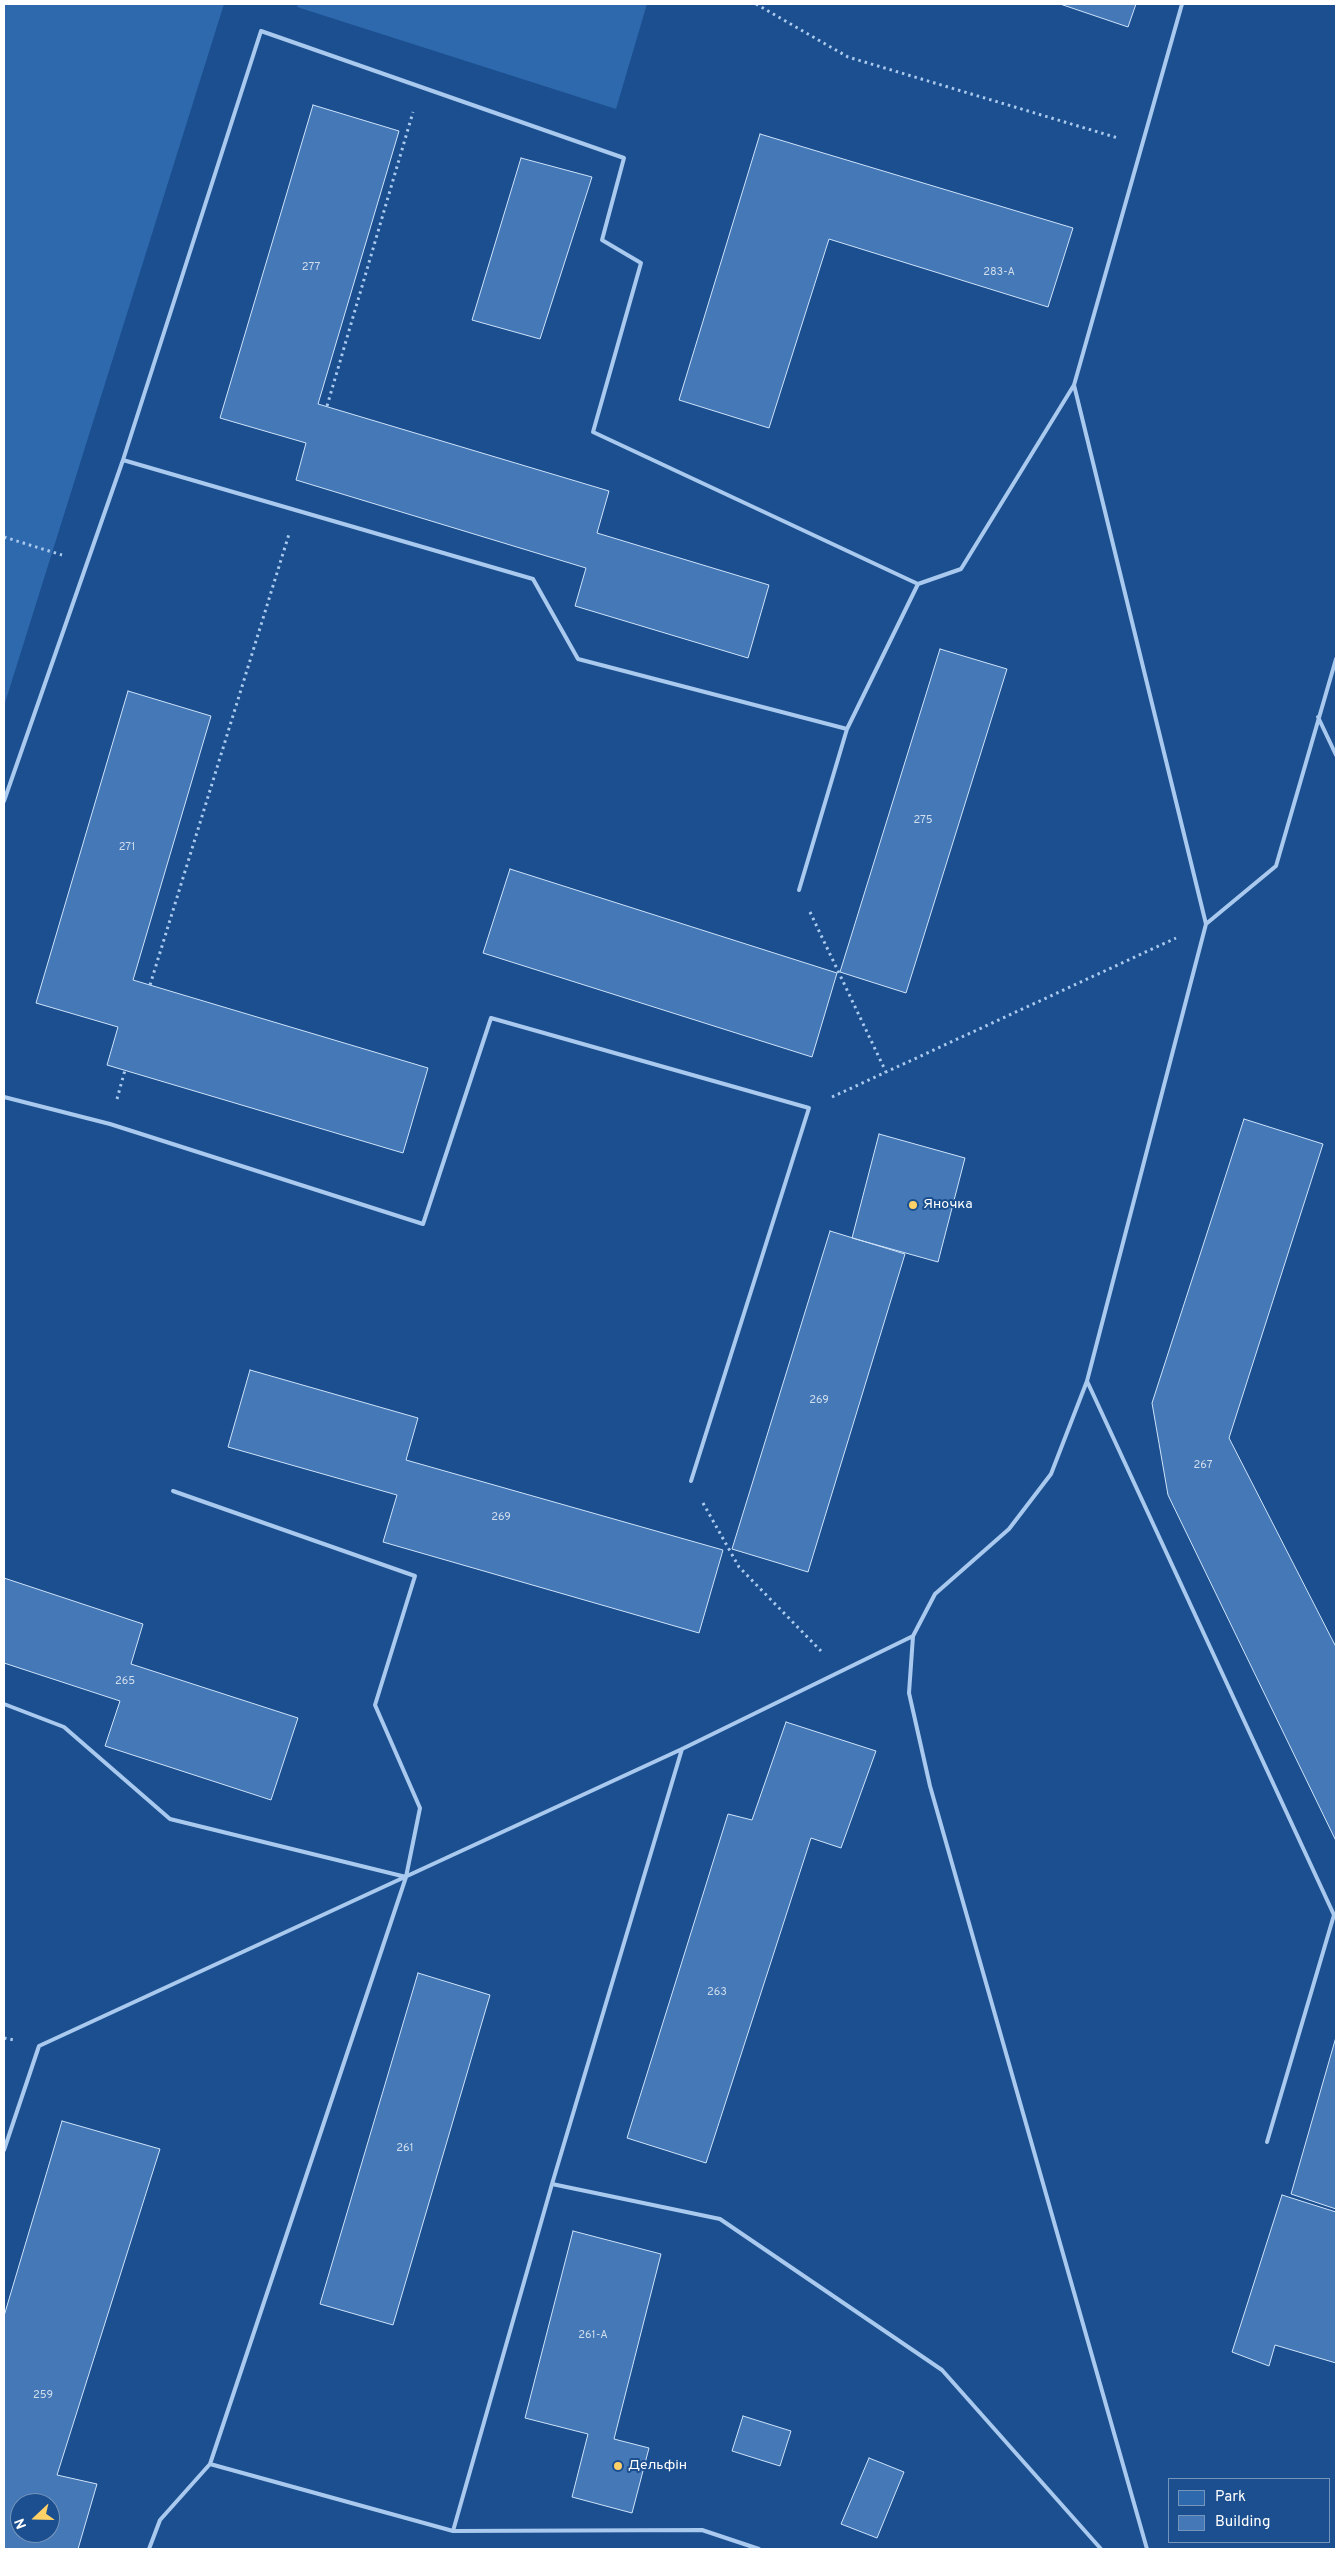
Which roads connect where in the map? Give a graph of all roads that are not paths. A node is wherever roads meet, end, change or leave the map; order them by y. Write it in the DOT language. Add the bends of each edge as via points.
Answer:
graph roads {
  1 [pos="1182,4"];
  2 [pos="1074,385"];
  3 [pos="123,460"];
  4 [pos="918,584"];
  5 [pos="1336,659"];
  6 [pos="1318,717"];
  7 [pos="847,729"];
  8 [pos="1336,755"];
  9 [pos="4,801"];
  10 [pos="799,890"];
  11 [pos="1206,924"];
  12 [pos="4,1096"];
  13 [pos="1087,1381"];
  14 [pos="691,1481"];
  15 [pos="173,1491"];
  16 [pos="913,1636"];
  17 [pos="4,1704"];
  18 [pos="682,1749"];
  19 [pos="406,1877"];
  20 [pos="1268,2142"];
  21 [pos="4,2150"];
  22 [pos="552,2184"];
  23 [pos="210,2464"];
  24 [pos="453,2532"];
  25 [pos="149,2549"];
  26 [pos="759,2549"];
  27 [pos="1102,2549"];
  28 [pos="1147,2549"];
  1 -- 2 [label="lane"];
  2 -- 4 [label="lane" via="961,569"];
  2 -- 11 [label="lane"];
  3 -- 4 [label="lane" via="261,31 624,158 602,240 641,263 593,432"];
  3 -- 7 [label="lane" via="533,579 578,659"];
  3 -- 9 [label="lane"];
  4 -- 7 [label="lane"];
  5 -- 6 [label="lane"];
  6 -- 8 [label="lane"];
  6 -- 11 [label="lane" via="1276,866"];
  7 -- 10 [label="lane"];
  11 -- 13 [label="lane"];
  12 -- 14 [label="lane" via="110,1124 423,1224 491,1018 809,1108"];
  13 -- 16 [label="lane" via="1051,1474 1009,1529 935,1594"];
  13 -- 20 [label="lane" via="1334,1915"];
  15 -- 19 [label="lane" via="415,1576 375,1705 420,1808"];
  16 -- 18 [label="lane"];
  16 -- 28 [label="lane" via="909,1693 930,1786"];
  17 -- 19 [label="lane" via="64,1727 170,1819"];
  18 -- 19 [label="lane"];
  18 -- 22 [label="lane"];
  19 -- 21 [label="lane" via="39,2046"];
  19 -- 23 [label="lane"];
  22 -- 24 [label="lane"];
  22 -- 27 [label="lane" via="720,2219 942,2370"];
  23 -- 24 [label="lane"];
  23 -- 25 [label="lane" via="160,2520"];
  24 -- 26 [label="lane" via="702,2530"];
}
